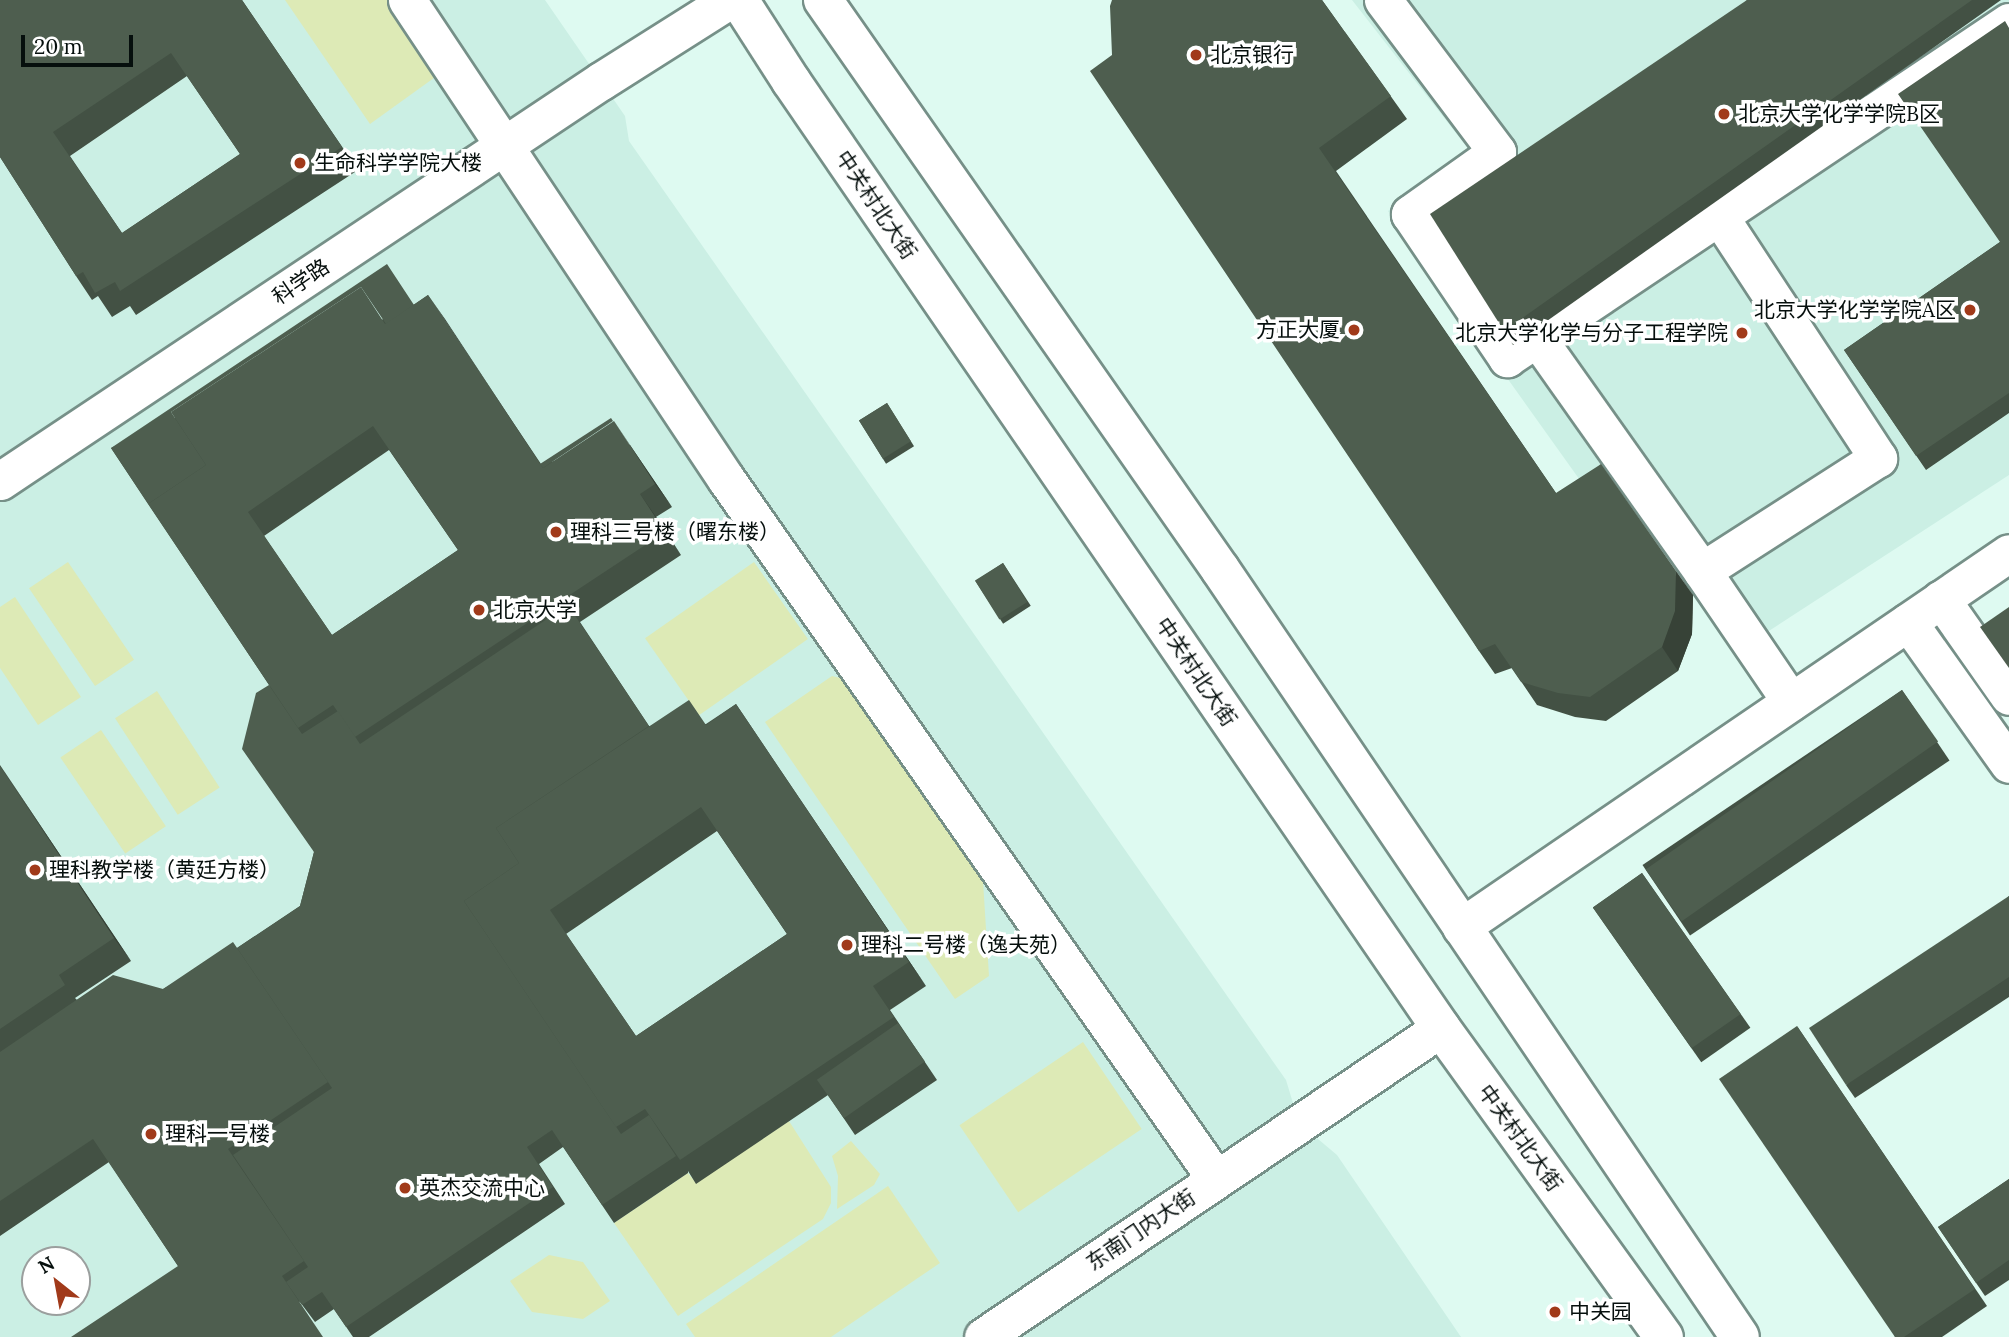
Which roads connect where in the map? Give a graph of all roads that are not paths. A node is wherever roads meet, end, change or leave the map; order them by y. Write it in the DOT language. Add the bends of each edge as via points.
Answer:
graph roads {
  1 [pos="407,0"];
  2 [pos="730,0"];
  3 [pos="739,0"];
  4 [pos="824,0"];
  5 [pos="1383,0"];
  6 [pos="2009,22"];
  7 [pos="504,147"];
  8 [pos="1719,216"];
  9 [pos="1537,338"];
  10 [pos="6,465"];
  11 [pos="2009,553"];
  12 [pos="1702,571"];
  13 [pos="1941,600"];
  14 [pos="1908,622"];
  15 [pos="2009,696"];
  16 [pos="1791,702"];
  17 [pos="2009,764"];
  18 [pos="1461,927"];
  19 [pos="1441,1028"];
  20 [pos="1216,1179"];
  21 [pos="983,1337"];
  22 [pos="1664,1337"];
  23 [pos="1740,1337"];
  1 -- 7 [label="street"];
  2 -- 7 [label="street, 科学路"];
  3 -- 19 [label="main road, 中关村北大街"];
  4 -- 18 [label="main road" via="1220,569"];
  5 -- 9 [label="street" via="1497,152 1410,214 1507,358"];
  6 -- 8 [label="street"];
  7 -- 10 [label="street, 科学路"];
  7 -- 20 [label="street" via="726,479"];
  8 -- 9 [label="street"];
  8 -- 12 [label="street" via="1878,457"];
  9 -- 12 [label="street"];
  11 -- 13 [label="street"];
  12 -- 16 [label="street"];
  13 -- 14 [label="street"];
  13 -- 15 [label="street"];
  14 -- 16 [label="street"];
  14 -- 17 [label="street"];
  16 -- 18 [label="street"];
  18 -- 23 [label="main road"];
  19 -- 20 [label="street, 东南门内大街"];
  19 -- 22 [label="main road, 中关村北大街"];
  20 -- 21 [label="street, 东南门内大街"];
}
